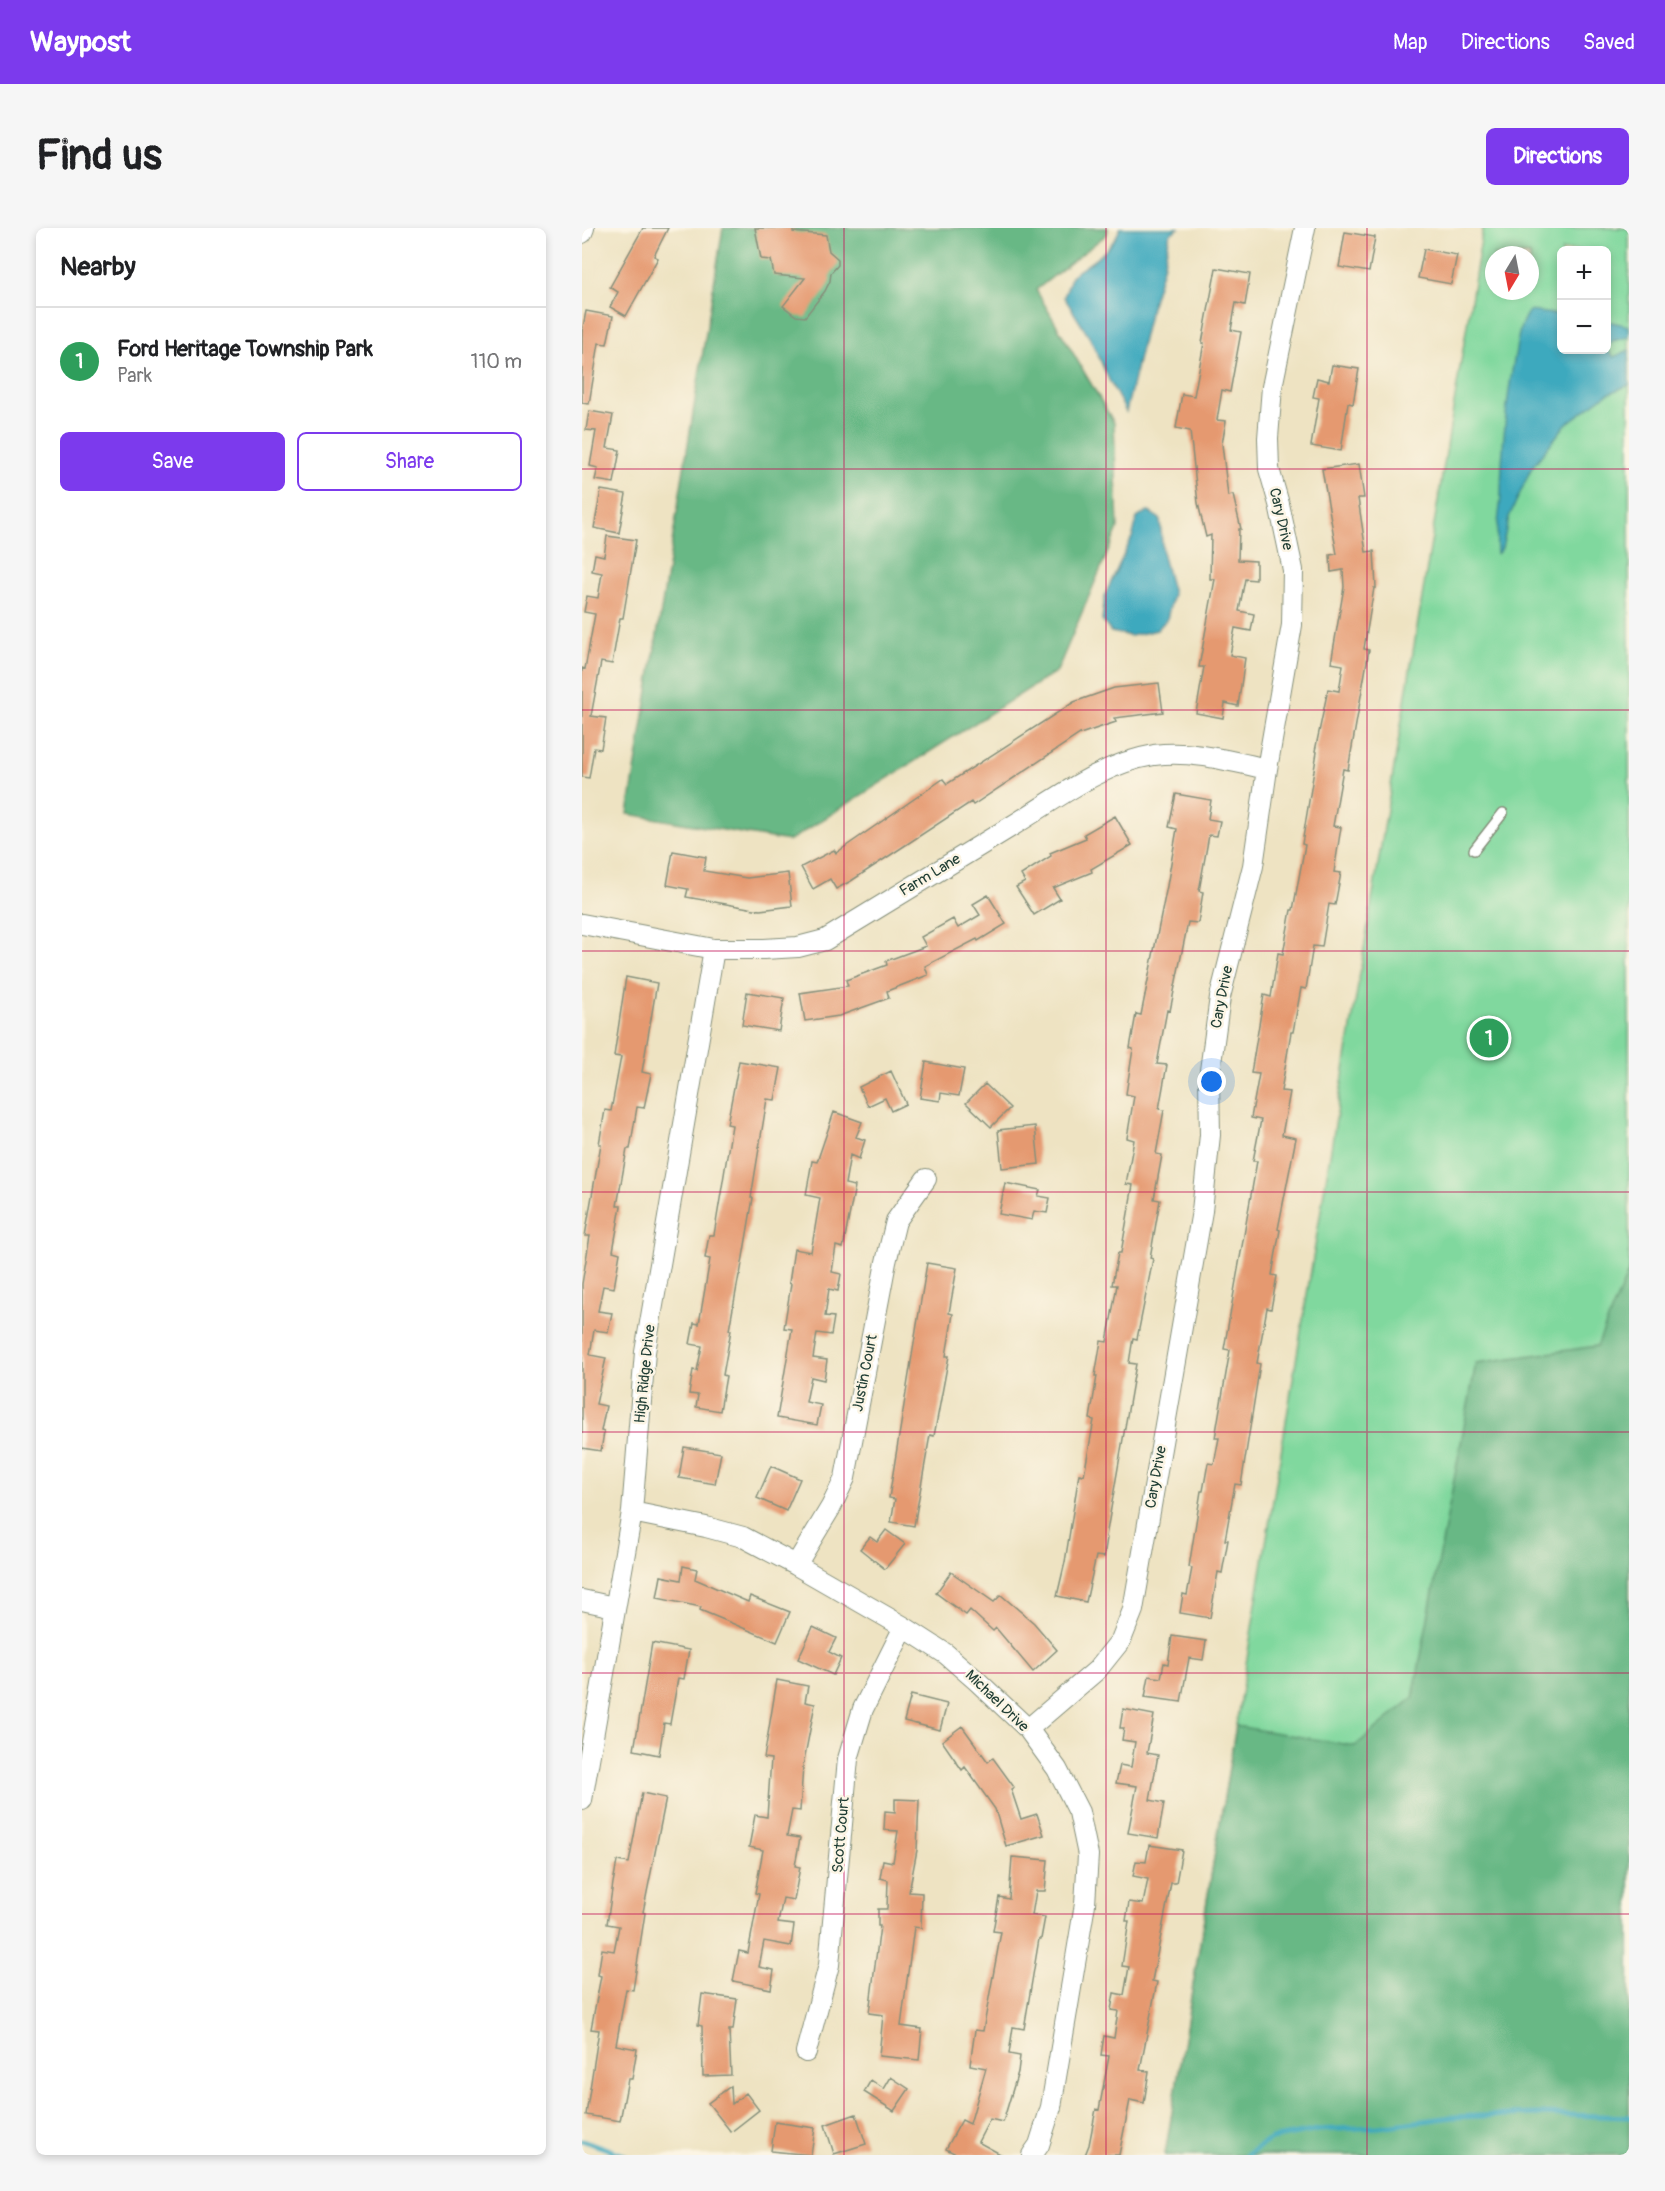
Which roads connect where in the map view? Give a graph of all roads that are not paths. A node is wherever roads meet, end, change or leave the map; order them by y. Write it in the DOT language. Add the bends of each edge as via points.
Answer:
graph roads {
  1 [pos="584,228"];
  2 [pos="1305,228"];
  3 [pos="582,233"];
  4 [pos="1267,769"];
  5 [pos="1503,813"];
  6 [pos="1474,850"];
  7 [pos="582,924"];
  8 [pos="714,949"];
  9 [pos="926,1179"];
  10 [pos="632,1512"];
  11 [pos="796,1565"];
  12 [pos="582,1600"];
  13 [pos="614,1607"];
  14 [pos="904,1627"];
  15 [pos="1028,1729"];
  16 [pos="582,1800"];
  17 [pos="806,2052"];
  18 [pos="1032,2155"];
  1 -- 3 [label="street"];
  2 -- 4 [label="street, Cary Drive" via="1272,387 1268,438 1269,469 1293,570 1292,625"];
  4 -- 8 [label="street, Farm Lane" via="1199,755 1157,755 1125,761 1087,778 825,939 798,947"];
  4 -- 15 [label="street, Cary Drive" via="1253,866 1220,997 1209,1078 1210,1135 1202,1211 1133,1611 1121,1640 1097,1670"];
  5 -- 6 [label="lane"];
  7 -- 8 [label="street, Farm Lane"];
  8 -- 10 [label="street, High Ridge Drive" via="645,1352"];
  9 -- 11 [label="street, Justin Court" via="896,1221 845,1478"];
  10 -- 11 [label="street, Michael Drive" via="743,1537"];
  10 -- 13 [label="street, High Ridge Drive"];
  11 -- 14 [label="street, Michael Drive"];
  12 -- 13 [label="street"];
  13 -- 16 [label="street, High Ridge Drive"];
  14 -- 15 [label="street, Michael Drive" via="946,1654"];
  14 -- 17 [label="street, Scott Court" via="863,1709 848,1759 829,1965"];
  15 -- 18 [label="street, Michael Drive" via="1058,1769 1079,1812 1088,1855 1085,1904 1051,2107"];
}
